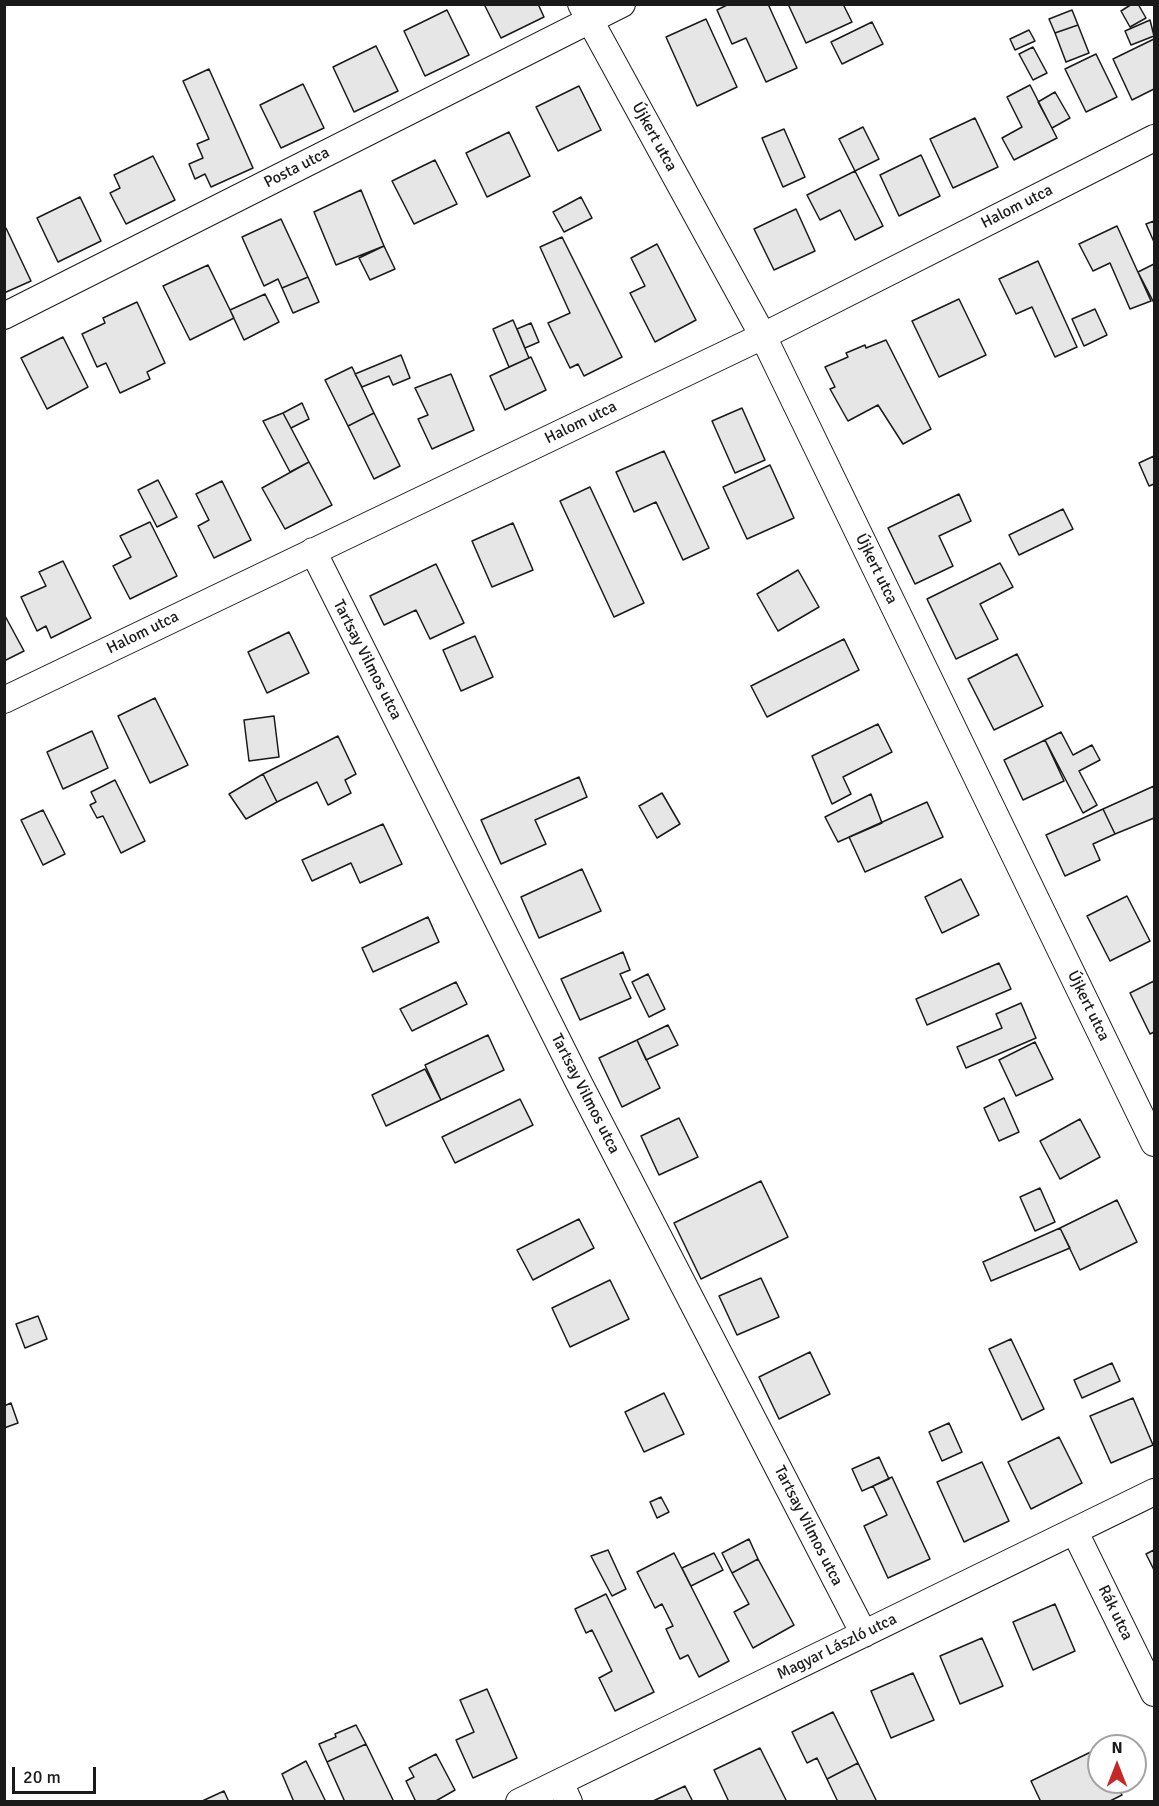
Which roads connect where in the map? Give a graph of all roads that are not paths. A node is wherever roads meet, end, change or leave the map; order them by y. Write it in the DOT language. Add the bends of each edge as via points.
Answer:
graph roads {
  1 [pos="622,4"];
  2 [pos="585,13"];
  3 [pos="1155,138"];
  4 [pos="4,316"];
  5 [pos="763,336"];
  6 [pos="313,551"];
  7 [pos="4,700"];
  8 [pos="1155,1143"];
  9 [pos="1155,1492"];
  10 [pos="1075,1532"];
  11 [pos="864,1634"];
  12 [pos="1155,1694"];
  13 [pos="565,1792"];
  14 [pos="519,1802"];
  1 -- 2 [label="street, Posta utca"];
  2 -- 4 [label="street, Posta utca"];
  2 -- 5 [label="street, Újkert utca"];
  3 -- 5 [label="street, Halom utca"];
  5 -- 6 [label="street, Halom utca"];
  5 -- 8 [label="street, Újkert utca"];
  6 -- 7 [label="street, Halom utca"];
  6 -- 11 [label="street, Tartsay Vilmos utca" via="584,1094"];
  9 -- 10 [label="street, Magyar László utca"];
  10 -- 11 [label="street, Magyar László utca"];
  10 -- 12 [label="street, Rák utca"];
  11 -- 13 [label="street, Magyar László utca"];
  13 -- 14 [label="street, Magyar László utca"];
}
